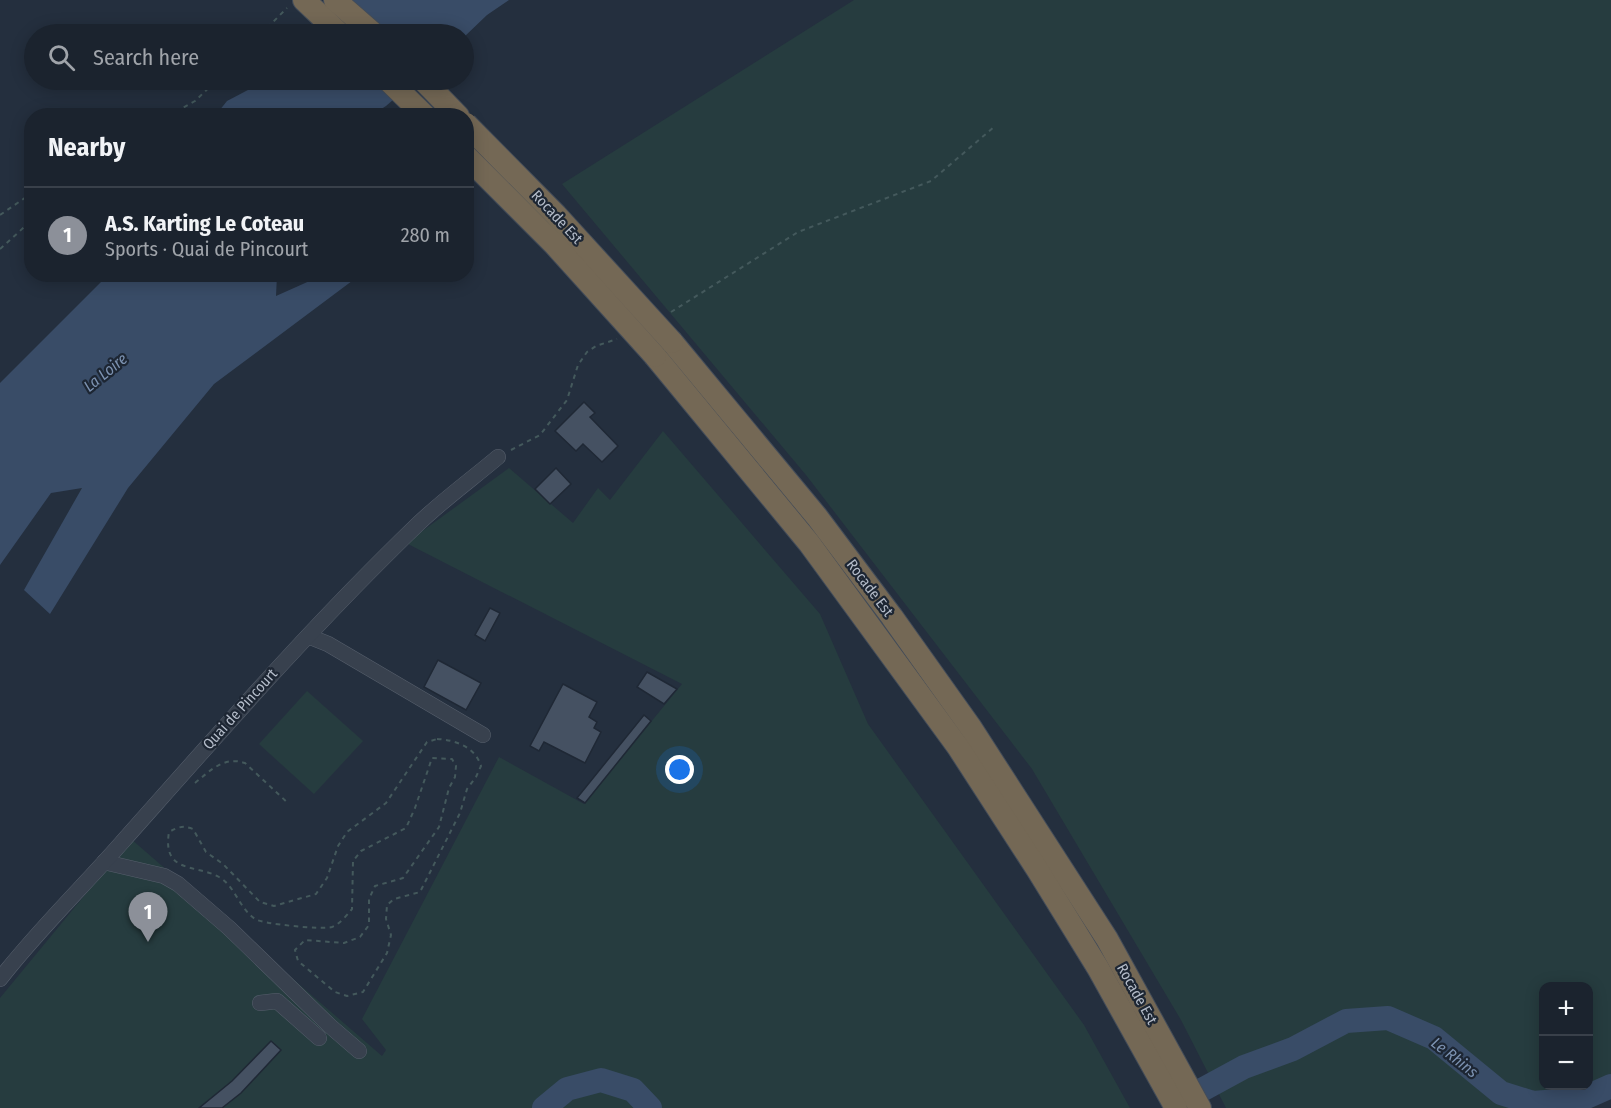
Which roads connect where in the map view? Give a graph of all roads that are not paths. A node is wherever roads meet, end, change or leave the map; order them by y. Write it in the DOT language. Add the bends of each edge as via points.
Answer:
graph roads {
  1 [pos="304,0"];
  2 [pos="335,0"];
  3 [pos="329,24"];
  4 [pos="363,24"];
  5 [pos="398,90"];
  6 [pos="433,90"];
  7 [pos="417,108"];
  8 [pos="450,108"];
  9 [pos="474,132"];
  10 [pos="474,164"];
  11 [pos="664,349"];
  12 [pos="498,457"];
  13 [pos="308,636"];
  14 [pos="483,735"];
  15 [pos="104,862"];
  16 [pos="0,979"];
  17 [pos="260,1003"];
  18 [pos="319,1038"];
  19 [pos="359,1051"];
  20 [pos="1164,1064"];
  21 [pos="1176,1108"];
  22 [pos="1200,1108"];
  1 -- 3 [label="highway"];
  2 -- 4 [label="highway"];
  5 -- 7 [label="highway"];
  6 -- 8 [label="highway"];
  9 -- 11 [label="highway, Rocade Est, bridge" via="556,215"];
  10 -- 11 [label="highway, Rocade Est, bridge"];
  11 -- 20 [label="highway, Rocade Est" via="817,518 971,728 1107,939"];
  12 -- 13 [label="street, Quai de Pincourt" via="420,523"];
  13 -- 14 [label="street"];
  13 -- 15 [label="street, Quai de Pincourt"];
  15 -- 16 [label="street, Quai de Pincourt"];
  15 -- 19 [label="street" via="164,876 178,884"];
  17 -- 18 [label="street" via="277,1001"];
  20 -- 21 [label="highway, Rocade Est"];
  20 -- 22 [label="highway, Rocade Est"];
}
